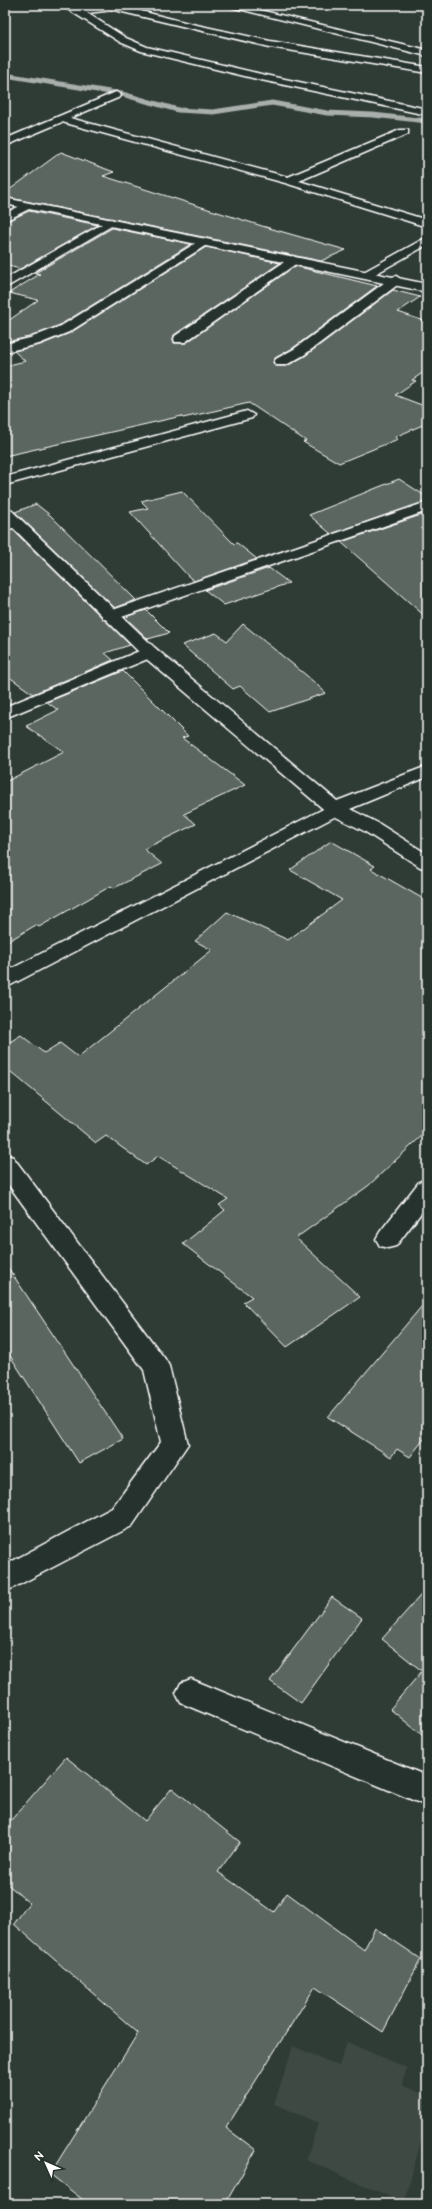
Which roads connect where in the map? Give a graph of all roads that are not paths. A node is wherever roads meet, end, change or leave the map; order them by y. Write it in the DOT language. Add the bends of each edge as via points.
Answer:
graph roads {
  1 [pos="65,5"];
  2 [pos="227,5"];
  3 [pos="80,12"];
  4 [pos="427,53"];
  5 [pos="427,70"];
  6 [pos="116,95"];
  7 [pos="427,112"];
  8 [pos="61,119"];
  9 [pos="404,132"];
  10 [pos="5,144"];
  11 [pos="289,181"];
  12 [pos="5,201"];
  13 [pos="27,206"];
  14 [pos="5,218"];
  15 [pos="111,222"];
  16 [pos="427,224"];
  17 [pos="427,240"];
  18 [pos="204,242"];
  19 [pos="293,260"];
  20 [pos="366,274"];
  21 [pos="396,280"];
  22 [pos="5,284"];
  23 [pos="427,288"];
  24 [pos="180,339"];
  25 [pos="5,348"];
  26 [pos="281,362"];
  27 [pos="247,415"];
  28 [pos="5,481"];
  29 [pos="427,506"];
  30 [pos="8,520"];
  31 [pos="110,616"];
  32 [pos="149,652"];
  33 [pos="5,713"];
  34 [pos="427,771"];
  35 [pos="335,808"];
  36 [pos="427,863"];
  37 [pos="5,981"];
  38 [pos="5,1163"];
  39 [pos="427,1188"];
  40 [pos="388,1239"];
  41 [pos="5,1579"];
  42 [pos="191,1692"];
  43 [pos="427,1791"];
  1 -- 3 [label="street"];
  2 -- 4 [label="street"];
  3 -- 5 [label="street" via="114,7 175,24 258,41"];
  3 -- 7 [label="street" via="126,42 144,49"];
  6 -- 8 [label="street"];
  8 -- 10 [label="street"];
  8 -- 11 [label="street"];
  9 -- 11 [label="street"];
  11 -- 16 [label="street"];
  12 -- 13 [label="street"];
  13 -- 14 [label="street"];
  13 -- 15 [label="street"];
  15 -- 18 [label="street"];
  15 -- 22 [label="street"];
  17 -- 20 [label="street"];
  18 -- 19 [label="street"];
  18 -- 25 [label="street" via="65,329 44,338"];
  19 -- 20 [label="street"];
  19 -- 24 [label="street"];
  20 -- 21 [label="street"];
  21 -- 23 [label="street"];
  21 -- 26 [label="street" via="299,352"];
  27 -- 28 [label="street"];
  29 -- 31 [label="street"];
  30 -- 31 [label="street"];
  31 -- 32 [label="street"];
  32 -- 33 [label="street"];
  32 -- 35 [label="street"];
  34 -- 35 [label="street"];
  35 -- 36 [label="street" via="371,827"];
  35 -- 37 [label="street"];
  38 -- 41 [label="street" via="156,1366 175,1444 122,1517"];
  39 -- 40 [label="street"];
  42 -- 43 [label="street"];
}
